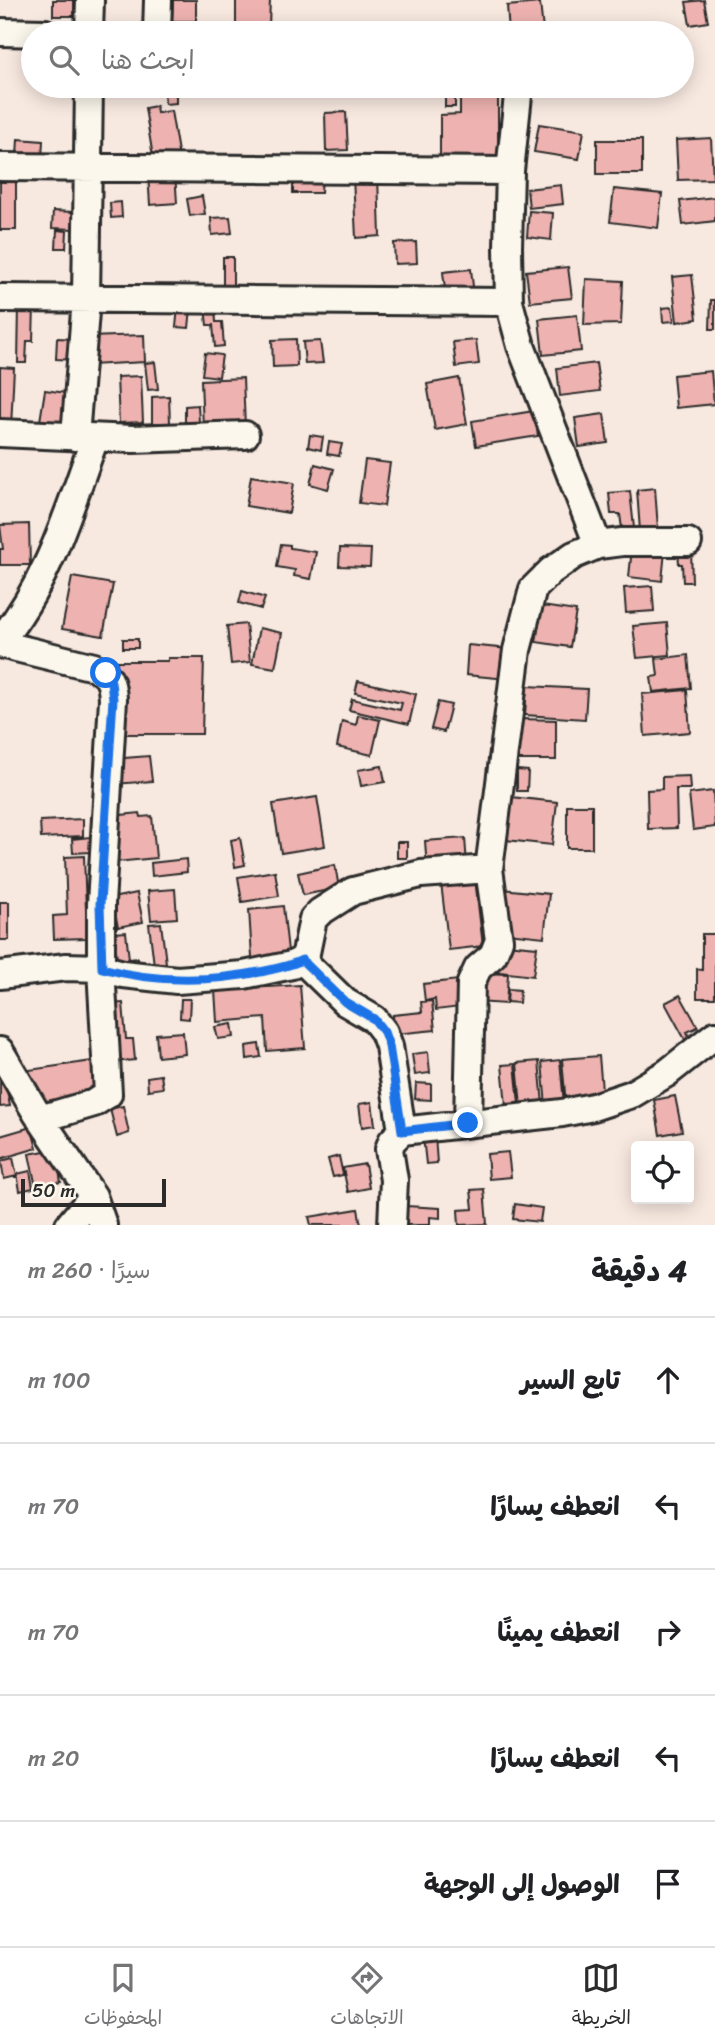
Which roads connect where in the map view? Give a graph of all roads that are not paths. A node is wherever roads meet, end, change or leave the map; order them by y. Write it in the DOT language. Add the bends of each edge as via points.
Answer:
graph roads {
  1 [pos="90,0"];
  2 [pos="158,0"];
  3 [pos="89,21"];
  4 [pos="157,21"];
  5 [pos="0,33"];
  6 [pos="21,33"];
  7 [pos="89,98"];
  8 [pos="518,98"];
  9 [pos="0,167"];
  10 [pos="89,167"];
  11 [pos="510,171"];
  12 [pos="0,298"];
  13 [pos="86,299"];
  14 [pos="509,302"];
  15 [pos="0,433"];
  16 [pos="245,435"];
  17 [pos="85,437"];
  18 [pos="688,542"];
  19 [pos="598,545"];
  20 [pos="0,643"];
  21 [pos="489,869"];
  22 [pos="302,960"];
  23 [pos="102,968"];
  24 [pos="0,975"];
  25 [pos="715,1035"];
  26 [pos="0,1051"];
  27 [pos="40,1119"];
  28 [pos="468,1123"];
  29 [pos="402,1131"];
  30 [pos="93,1196"];
  31 [pos="69,1225"];
  32 [pos="103,1225"];
  33 [pos="392,1225"];
  1 -- 3 [label="street"];
  2 -- 4 [label="street"];
  5 -- 6 [label="street"];
  7 -- 10 [label="street"];
  8 -- 11 [label="street"];
  9 -- 10 [label="street"];
  10 -- 11 [label="street"];
  10 -- 13 [label="street"];
  11 -- 14 [label="street"];
  12 -- 13 [label="street"];
  13 -- 14 [label="street"];
  13 -- 17 [label="street"];
  14 -- 19 [label="street" via="521,346"];
  15 -- 17 [label="street"];
  16 -- 17 [label="street"];
  17 -- 20 [label="street" via="61,533 38,586"];
  18 -- 19 [label="street"];
  19 -- 21 [label="street" via="551,571 533,589 517,650"];
  20 -- 23 [label="street" via="94,667 111,682 100,904"];
  21 -- 22 [label="street" via="421,873 353,891 313,919"];
  21 -- 28 [label="street" via="499,940 471,983"];
  22 -- 23 [label="street" via="244,975 177,980"];
  22 -- 29 [label="street" via="384,1032"];
  23 -- 24 [label="street"];
  23 -- 27 [label="street" via="108,1094 94,1103"];
  25 -- 28 [label="street" via="632,1094 562,1113"];
  26 -- 27 [label="street"];
  27 -- 30 [label="street"];
  28 -- 29 [label="street"];
  29 -- 33 [label="street" via="389,1149 394,1180"];
  30 -- 31 [label="street"];
  30 -- 32 [label="street"];
}
